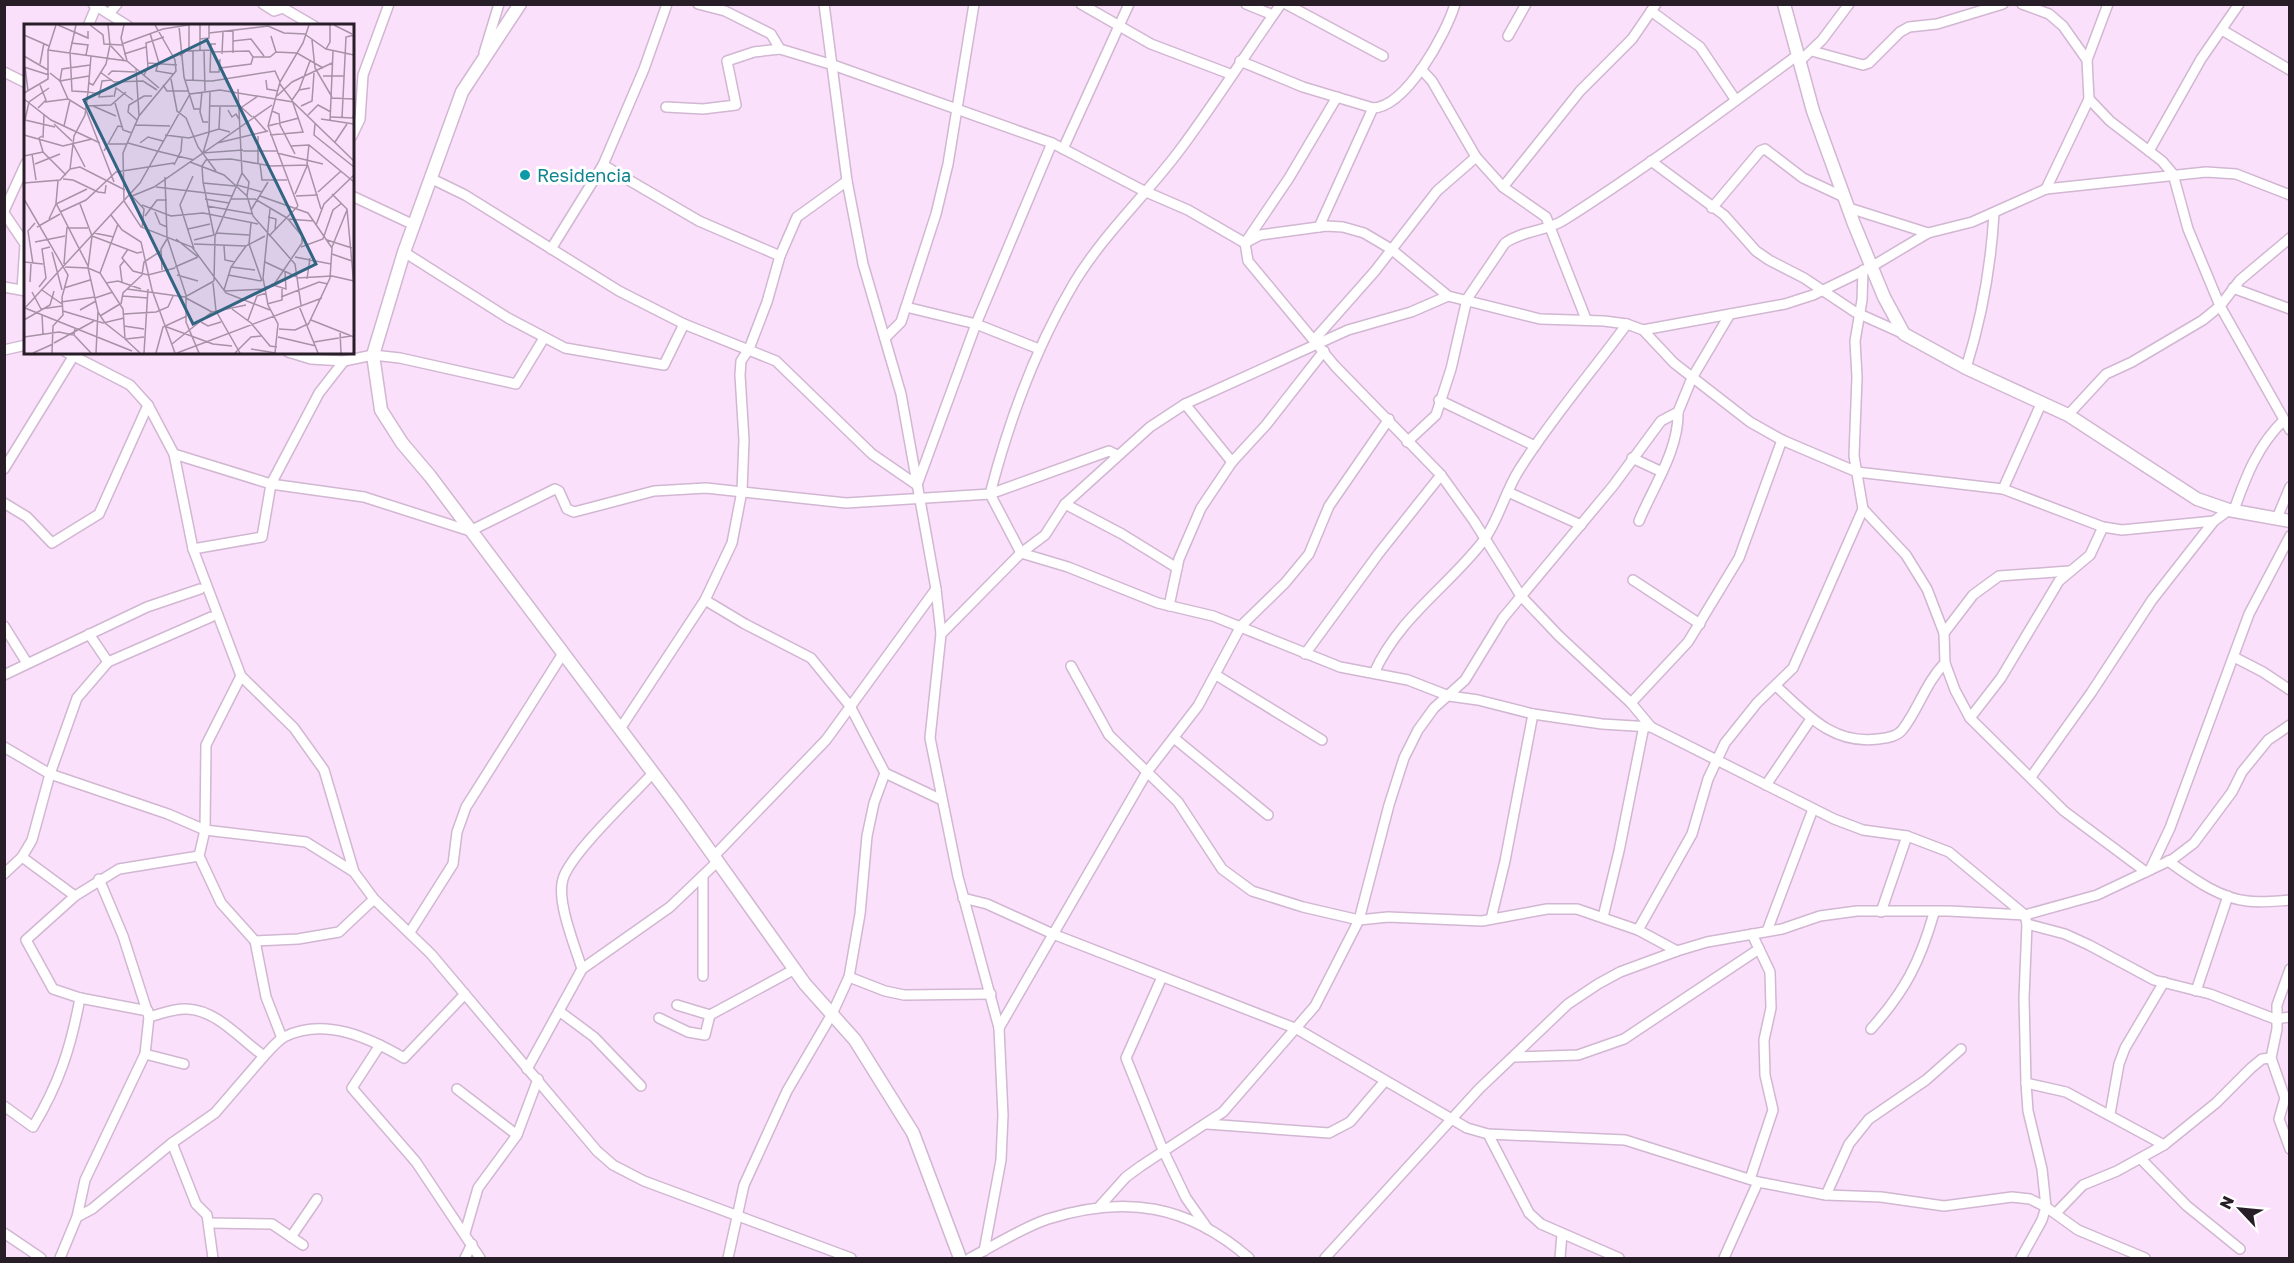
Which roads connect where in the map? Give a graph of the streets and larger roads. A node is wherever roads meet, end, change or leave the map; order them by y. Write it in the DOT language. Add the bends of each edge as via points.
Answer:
graph roads {
  1 [pos="117,4"];
  2 [pos="263,4"];
  3 [pos="389,4"];
  4 [pos="499,4"];
  5 [pos="520,4"];
  6 [pos="667,4"];
  7 [pos="698,4"];
  8 [pos="824,4"];
  9 [pos="974,4"];
  10 [pos="1081,4"];
  11 [pos="1130,4"];
  12 [pos="1246,4"];
  13 [pos="1281,4"];
  14 [pos="1286,4"];
  15 [pos="1455,4"];
  16 [pos="1526,4"];
  17 [pos="1784,4"];
  18 [pos="1849,4"];
  19 [pos="2003,4"];
  20 [pos="2022,4"];
  21 [pos="2108,4"];
  22 [pos="2239,4"];
  23 [pos="95,6"];
  24 [pos="283,6"];
  25 [pos="1654,8"];
  26 [pos="109,14"];
  27 [pos="1273,15"];
  28 [pos="89,24"];
  29 [pos="125,24"];
  30 [pos="311,24"];
  31 [pos="1120,27"];
  32 [pos="2223,30"];
  33 [pos="1508,36"];
  34 [pos="780,49"];
  35 [pos="1812,51"];
  36 [pos="1383,56"];
  37 [pos="483,58"];
  38 [pos="1799,58"];
  39 [pos="2087,60"];
  40 [pos="1240,61"];
  41 [pos="833,64"];
  42 [pos="1421,69"];
  43 [pos="2289,70"];
  44 [pos="4,72"];
  45 [pos="1230,74"];
  46 [pos="24,82"];
  47 [pos="1337,97"];
  48 [pos="1735,99"];
  49 [pos="2090,99"];
  50 [pos="666,107"];
  51 [pos="956,108"];
  52 [pos="1372,108"];
  53 [pos="354,132"];
  54 [pos="1052,143"];
  55 [pos="1064,149"];
  56 [pos="2149,151"];
  57 [pos="1476,157"];
  58 [pos="1651,161"];
  59 [pos="603,165"];
  60 [pos="24,167"];
  61 [pos="2174,174"];
  62 [pos="430,178"];
  63 [pos="848,181"];
  64 [pos="4,184"];
  65 [pos="1503,187"];
  66 [pos="14,189"];
  67 [pos="2046,189"];
  68 [pos="1144,191"];
  69 [pos="2289,195"];
  70 [pos="354,197"];
  71 [pos="1847,203"];
  72 [pos="1713,208"];
  73 [pos="4,212"];
  74 [pos="1994,213"];
  75 [pos="414,225"];
  76 [pos="1318,227"];
  77 [pos="1552,228"];
  78 [pos="1928,233"];
  79 [pos="2289,238"];
  80 [pos="24,242"];
  81 [pos="1245,243"];
  82 [pos="551,249"];
  83 [pos="1391,249"];
  84 [pos="405,252"];
  85 [pos="780,256"];
  86 [pos="1867,268"];
  87 [pos="4,287"];
  88 [pos="2233,288"];
  89 [pos="24,290"];
  90 [pos="1825,290"];
  91 [pos="1448,296"];
  92 [pos="1467,299"];
  93 [pos="2220,306"];
  94 [pos="906,307"];
  95 [pos="2289,309"];
  96 [pos="1730,314"];
  97 [pos="1860,314"];
  98 [pos="1586,319"];
  99 [pos="684,324"];
  100 [pos="976,324"];
  101 [pos="1627,324"];
  102 [pos="1643,330"];
  103 [pos="1904,334"];
  104 [pos="544,338"];
  105 [pos="885,338"];
  106 [pos="24,345"];
  107 [pos="1319,345"];
  108 [pos="749,349"];
  109 [pos="1039,349"];
  110 [pos="4,350"];
  111 [pos="71,354"];
  112 [pos="74,354"];
  113 [pos="295,354"];
  114 [pos="373,355"];
  115 [pos="344,361"];
  116 [pos="1966,368"];
  117 [pos="1692,378"];
  118 [pos="1439,400"];
  119 [pos="1185,404"];
  120 [pos="2041,404"];
  121 [pos="148,405"];
  122 [pos="1678,412"];
  123 [pos="2068,415"];
  124 [pos="1389,419"];
  125 [pos="2284,420"];
  126 [pos="2289,430"];
  127 [pos="1782,440"];
  128 [pos="1407,442"];
  129 [pos="1535,446"];
  130 [pos="174,454"];
  131 [pos="1117,455"];
  132 [pos="1632,458"];
  133 [pos="1232,462"];
  134 [pos="4,469"];
  135 [pos="1662,472"];
  136 [pos="1857,472"];
  137 [pos="1441,475"];
  138 [pos="271,484"];
  139 [pos="917,485"];
  140 [pos="2289,488"];
  141 [pos="2003,489"];
  142 [pos="742,491"];
  143 [pos="1508,492"];
  144 [pos="990,494"];
  145 [pos="919,497"];
  146 [pos="4,503"];
  147 [pos="1065,504"];
  148 [pos="1863,509"];
  149 [pos="2232,510"];
  150 [pos="2283,519"];
  151 [pos="1639,521"];
  152 [pos="2214,521"];
  153 [pos="1581,525"];
  154 [pos="2103,527"];
  155 [pos="470,531"];
  156 [pos="2289,536"];
  157 [pos="1484,539"];
  158 [pos="192,549"];
  159 [pos="1021,553"];
  160 [pos="1177,568"];
  161 [pos="2070,571"];
  162 [pos="1633,580"];
  163 [pos="200,589"];
  164 [pos="936,589"];
  165 [pos="1521,596"];
  166 [pos="705,600"];
  167 [pos="1169,606"];
  168 [pos="211,617"];
  169 [pos="1700,624"];
  170 [pos="4,626"];
  171 [pos="1241,626"];
  172 [pos="1944,633"];
  173 [pos="89,634"];
  174 [pos="941,634"];
  175 [pos="1305,654"];
  176 [pos="562,655"];
  177 [pos="2234,657"];
  178 [pos="108,662"];
  179 [pos="27,663"];
  180 [pos="1945,663"];
  181 [pos="1071,666"];
  182 [pos="1374,673"];
  183 [pos="4,675"];
  184 [pos="1216,675"];
  185 [pos="241,676"];
  186 [pos="1776,687"];
  187 [pos="2289,690"];
  188 [pos="1449,696"];
  189 [pos="1631,703"];
  190 [pos="850,706"];
  191 [pos="1533,714"];
  192 [pos="1970,718"];
  193 [pos="1811,719"];
  194 [pos="2289,725"];
  195 [pos="1648,726"];
  196 [pos="620,729"];
  197 [pos="1174,738"];
  198 [pos="1322,740"];
  199 [pos="4,747"];
  200 [pos="1716,760"];
  201 [pos="885,772"];
  202 [pos="1147,772"];
  203 [pos="652,773"];
  204 [pos="50,774"];
  205 [pos="2031,777"];
  206 [pos="1766,785"];
  207 [pos="942,800"];
  208 [pos="1813,808"];
  209 [pos="1268,815"];
  210 [pos="205,830"];
  211 [pos="1907,836"];
  212 [pos="199,856"];
  213 [pos="22,857"];
  214 [pos="716,858"];
  215 [pos="2168,861"];
  216 [pos="2148,871"];
  217 [pos="354,872"];
  218 [pos="4,874"];
  219 [pos="703,877"];
  220 [pos="99,879"];
  221 [pos="75,896"];
  222 [pos="2228,896"];
  223 [pos="963,898"];
  224 [pos="374,899"];
  225 [pos="2289,900"];
  226 [pos="1881,912"];
  227 [pos="1934,913"];
  228 [pos="1603,917"];
  229 [pos="1491,919"];
  230 [pos="1359,920"];
  231 [pos="2026,920"];
  232 [pos="1638,930"];
  233 [pos="1767,931"];
  234 [pos="410,932"];
  235 [pos="1053,934"];
  236 [pos="1752,934"];
  237 [pos="255,941"];
  238 [pos="1759,949"];
  239 [pos="1677,951"];
  240 [pos="582,969"];
  241 [pos="795,969"];
  242 [pos="2289,969"];
  243 [pos="703,976"];
  244 [pos="849,977"];
  245 [pos="1162,977"];
  246 [pos="2164,982"];
  247 [pos="2196,991"];
  248 [pos="465,994"];
  249 [pos="991,994"];
  250 [pos="80,998"];
  251 [pos="677,1005"];
  252 [pos="559,1011"];
  253 [pos="149,1014"];
  254 [pos="832,1014"];
  255 [pos="710,1015"];
  256 [pos="2289,1017"];
  257 [pos="659,1018"];
  258 [pos="2275,1018"];
  259 [pos="999,1028"];
  260 [pos="1297,1029"];
  261 [pos="1871,1029"];
  262 [pos="282,1038"];
  263 [pos="380,1045"];
  264 [pos="1961,1049"];
  265 [pos="145,1054"];
  266 [pos="264,1056"];
  267 [pos="1515,1057"];
  268 [pos="2271,1058"];
  269 [pos="184,1064"];
  270 [pos="527,1070"];
  271 [pos="538,1079"];
  272 [pos="1385,1081"];
  273 [pos="2026,1083"];
  274 [pos="641,1086"];
  275 [pos="457,1089"];
  276 [pos="6,1113"];
  277 [pos="2110,1114"];
  278 [pos="1452,1121"];
  279 [pos="1207,1124"];
  280 [pos="1488,1134"];
  281 [pos="517,1135"];
  282 [pos="172,1143"];
  283 [pos="2164,1145"];
  284 [pos="2289,1149"];
  285 [pos="1162,1150"];
  286 [pos="2141,1159"];
  287 [pos="1754,1180"];
  288 [pos="1826,1195"];
  289 [pos="317,1199"];
  290 [pos="1100,1206"];
  291 [pos="2046,1207"];
  292 [pos="737,1214"];
  293 [pos="2056,1214"];
  294 [pos="77,1216"];
  295 [pos="209,1223"];
  296 [pos="1208,1229"];
  297 [pos="4,1233"];
  298 [pos="465,1233"];
  299 [pos="1562,1234"];
  300 [pos="291,1237"];
  301 [pos="471,1244"];
  302 [pos="303,1245"];
  303 [pos="2240,1249"];
  304 [pos="984,1251"];
  305 [pos="41,1258"];
  306 [pos="60,1258"];
  307 [pos="213,1258"];
  308 [pos="465,1258"];
  309 [pos="480,1258"];
  310 [pos="728,1258"];
  311 [pos="851,1258"];
  312 [pos="960,1258"];
  313 [pos="970,1258"];
  314 [pos="1249,1258"];
  315 [pos="1325,1258"];
  316 [pos="1560,1258"];
  317 [pos="1619,1258"];
  318 [pos="1724,1258"];
  319 [pos="2021,1258"];
  320 [pos="2145,1258"];
  1 -- 26 [label="street"];
  2 -- 24 [label="street" via="274,11"];
  3 -- 53 [label="street" via="363,75 360,119"];
  4 -- 37 [label="street"];
  5 -- 37 [label="street"];
  6 -- 59 [label="street"];
  7 -- 34 [label="street" via="725,11 771,34"];
  8 -- 41 [label="street"];
  9 -- 51 [label="street"];
  10 -- 31 [label="street"];
  11 -- 31 [label="street"];
  12 -- 27 [label="street"];
  13 -- 27 [label="street"];
  14 -- 36 [label="street"];
  15 -- 42 [label="street" via="1450,22"];
  16 -- 33 [label="street"];
  17 -- 38 [label="street"];
  18 -- 35 [label="street"];
  19 -- 35 [label="street" via="1937,24 1909,27 1863,65"];
  20 -- 39 [label="street" via="2049,14 2063,26"];
  21 -- 39 [label="street"];
  22 -- 32 [label="street"];
  23 -- 26 [label="street"];
  23 -- 28 [label="street"];
  24 -- 30 [label="street"];
  25 -- 48 [label="street" via="1700,47"];
  25 -- 65 [label="street" via="1632,39 1580,91"];
  26 -- 29 [label="street"];
  27 -- 40 [label="street"];
  31 -- 45 [label="street" via="1151,44"];
  31 -- 55 [label="street"];
  32 -- 43 [label="street"];
  32 -- 56 [label="street" via="2201,59"];
  34 -- 41 [label="street"];
  34 -- 50 [label="street" via="727,60 736,105 703,109"];
  35 -- 38 [label="street"];
  37 -- 62 [label="street" via="462,92"];
  38 -- 48 [label="street"];
  38 -- 71 [label="street" via="1813,111"];
  39 -- 49 [label="street"];
  40 -- 45 [label="street"];
  40 -- 47 [label="street"];
  41 -- 51 [label="street"];
  41 -- 63 [label="street"];
  42 -- 52 [label="street" via="1398,97 1384,108"];
  42 -- 57 [label="street"];
  44 -- 46 [label="street"];
  45 -- 68 [label="street" via="1202,120"];
  47 -- 52 [label="street"];
  47 -- 81 [label="street"];
  48 -- 58 [label="street"];
  49 -- 56 [label="street" via="2110,121"];
  49 -- 67 [label="street"];
  51 -- 54 [label="street"];
  51 -- 94 [label="street" via="936,214"];
  52 -- 76 [label="street"];
  54 -- 55 [label="street"];
  54 -- 100 [label="street"];
  55 -- 68 [label="street"];
  56 -- 61 [label="street"];
  57 -- 65 [label="street"];
  57 -- 83 [label="street" via="1437,191"];
  58 -- 72 [label="street"];
  58 -- 77 [label="street"];
  59 -- 82 [label="street"];
  59 -- 85 [label="street" via="699,221"];
  60 -- 66 [label="street"];
  61 -- 67 [label="street"];
  61 -- 69 [label="street" via="2236,174"];
  61 -- 93 [label="street" via="2188,229"];
  62 -- 75 [label="street"];
  62 -- 82 [label="street" via="465,195"];
  63 -- 85 [label="street" via="797,217"];
  63 -- 105 [label="street" via="863,264"];
  64 -- 66 [label="street"];
  65 -- 77 [label="street" via="1536,208"];
  66 -- 73 [label="street"];
  67 -- 74 [label="street"];
  68 -- 81 [label="street" via="1188,210"];
  68 -- 109 [label="street" via="1075,281"];
  70 -- 75 [label="street"];
  71 -- 72 [label="street" via="1803,178 1765,149"];
  71 -- 78 [label="street"];
  71 -- 86 [label="street"];
  72 -- 90 [label="street" via="1756,251"];
  73 -- 80 [label="street"];
  74 -- 78 [label="street"];
  74 -- 116 [label="street" via="1988,278"];
  75 -- 84 [label="street"];
  76 -- 81 [label="street" via="1260,235"];
  76 -- 83 [label="street" via="1343,227 1364,233"];
  77 -- 92 [label="street" via="1505,243"];
  77 -- 98 [label="street"];
  78 -- 86 [label="street"];
  79 -- 88 [label="street"];
  81 -- 107 [label="street" via="1248,261"];
  82 -- 99 [label="street" via="619,291"];
  83 -- 91 [label="street"];
  83 -- 107 [label="street"];
  84 -- 104 [label="street"];
  84 -- 114 [label="street"];
  85 -- 108 [label="street"];
  86 -- 90 [label="street"];
  86 -- 97 [label="street"];
  86 -- 103 [label="street"];
  87 -- 89 [label="street"];
  88 -- 93 [label="street"];
  88 -- 95 [label="street"];
  90 -- 96 [label="street" via="1785,304"];
  90 -- 97 [label="street"];
  91 -- 92 [label="street"];
  91 -- 107 [label="street" via="1411,312 1348,330"];
  92 -- 98 [label="street" via="1540,319"];
  92 -- 118 [label="street" via="1451,369"];
  93 -- 123 [label="street" via="2133,362 2106,374"];
  93 -- 125 [label="street"];
  94 -- 100 [label="street"];
  94 -- 105 [label="street" via="901,322"];
  96 -- 102 [label="street"];
  96 -- 117 [label="street"];
  97 -- 103 [label="street"];
  97 -- 136 [label="street" via="1854,342"];
  98 -- 101 [label="street"];
  99 -- 104 [label="street" via="664,365 565,348"];
  99 -- 108 [label="street"];
  100 -- 109 [label="street"];
  100 -- 139 [label="street"];
  101 -- 102 [label="street"];
  101 -- 129 [label="street"];
  102 -- 117 [label="street"];
  103 -- 116 [label="street"];
  104 -- 114 [label="street" via="516,384"];
  105 -- 139 [label="street" via="901,394"];
  106 -- 110 [label="street"];
  107 -- 119 [label="street"];
  107 -- 124 [label="street"];
  107 -- 133 [label="street" via="1266,425"];
  108 -- 139 [label="street" via="776,361 872,454"];
  108 -- 142 [label="street" via="741,361 740,375"];
  109 -- 144 [label="street" via="1006,433"];
  111 -- 134 [label="street"];
  112 -- 121 [label="street" via="130,384"];
  113 -- 115 [label="street"];
  114 -- 115 [label="street"];
  114 -- 155 [label="street" via="381,410"];
  115 -- 138 [label="street" via="319,393"];
  116 -- 120 [label="street"];
  117 -- 122 [label="street"];
  117 -- 127 [label="street" via="1730,408"];
  118 -- 128 [label="street" via="1436,415"];
  118 -- 129 [label="street"];
  119 -- 131 [label="street"];
  119 -- 133 [label="street"];
  120 -- 123 [label="street"];
  120 -- 141 [label="street"];
  121 -- 130 [label="street"];
  121 -- 146 [label="street" via="99,514 52,543 27,517"];
  122 -- 132 [label="street" via="1661,421"];
  122 -- 135 [label="street" via="1677,430"];
  123 -- 149 [label="street" via="2197,499"];
  124 -- 128 [label="street"];
  124 -- 171 [label="street" via="1329,506 1309,554 1286,583"];
  125 -- 126 [label="street"];
  125 -- 149 [label="street" via="2257,454"];
  127 -- 136 [label="street"];
  127 -- 169 [label="street" via="1739,558"];
  128 -- 137 [label="street"];
  129 -- 143 [label="street"];
  130 -- 138 [label="street"];
  130 -- 158 [label="street"];
  131 -- 144 [label="street" via="1109,451"];
  131 -- 147 [label="street"];
  132 -- 135 [label="street"];
  132 -- 153 [label="street"];
  133 -- 160 [label="street" via="1201,508"];
  135 -- 151 [label="street"];
  136 -- 141 [label="street"];
  136 -- 148 [label="street"];
  137 -- 157 [label="street"];
  137 -- 175 [label="street"];
  138 -- 155 [label="street" via="364,497"];
  138 -- 158 [label="street" via="262,537"];
  139 -- 145 [label="street"];
  140 -- 150 [label="street"];
  141 -- 154 [label="street"];
  142 -- 145 [label="street" via="846,503"];
  142 -- 155 [label="street" via="654,491 574,512 567,509 555,489"];
  142 -- 166 [label="street" via="732,543"];
  143 -- 153 [label="street"];
  143 -- 157 [label="street"];
  144 -- 145 [label="street"];
  144 -- 159 [label="street"];
  145 -- 164 [label="street"];
  147 -- 159 [label="street" via="1045,535"];
  147 -- 160 [label="street"];
  148 -- 172 [label="street" via="1906,555 1927,589"];
  148 -- 186 [label="street" via="1793,668"];
  149 -- 150 [label="street"];
  149 -- 152 [label="street"];
  152 -- 154 [label="street" via="2143,529"];
  152 -- 205 [label="street" via="2158,592"];
  153 -- 165 [label="street"];
  154 -- 161 [label="street" via="2090,555"];
  155 -- 176 [label="street"];
  156 -- 177 [label="street" via="2249,614"];
  157 -- 165 [label="street"];
  157 -- 182 [label="street" via="1400,627"];
  158 -- 185 [label="street"];
  159 -- 167 [label="street"];
  159 -- 174 [label="street"];
  160 -- 167 [label="street"];
  161 -- 172 [label="street" via="2000,576 1973,595"];
  161 -- 192 [label="street" via="2059,581 1990,695"];
  162 -- 169 [label="street"];
  163 -- 173 [label="street" via="147,607"];
  164 -- 174 [label="street"];
  164 -- 190 [label="street"];
  165 -- 188 [label="street" via="1487,641 1465,680"];
  165 -- 189 [label="street"];
  166 -- 190 [label="street" via="811,658"];
  166 -- 196 [label="street"];
  167 -- 171 [label="street" via="1213,615"];
  168 -- 178 [label="street"];
  169 -- 189 [label="street"];
  170 -- 179 [label="street"];
  171 -- 175 [label="street"];
  171 -- 184 [label="street"];
  172 -- 180 [label="street"];
  173 -- 178 [label="street"];
  173 -- 179 [label="street"];
  174 -- 207 [label="street" via="930,738"];
  175 -- 182 [label="street" via="1340,667"];
  176 -- 196 [label="street"];
  176 -- 234 [label="street" via="466,807 457,832 453,864"];
  177 -- 187 [label="street"];
  177 -- 216 [label="street" via="2170,828"];
  178 -- 204 [label="street" via="77,698"];
  179 -- 183 [label="street"];
  180 -- 192 [label="street"];
  180 -- 193 [label="street" via="1904,729 1892,737 1854,741"];
  181 -- 202 [label="street" via="1109,735"];
  182 -- 188 [label="street" via="1408,680"];
  184 -- 197 [label="street"];
  184 -- 198 [label="street"];
  185 -- 210 [label="street" via="206,745"];
  185 -- 217 [label="street" via="294,728 324,770"];
  186 -- 193 [label="street"];
  186 -- 200 [label="street" via="1739,725"];
  188 -- 191 [label="street"];
  188 -- 230 [label="street" via="1426,718 1404,758"];
  189 -- 195 [label="street"];
  190 -- 201 [label="street"];
  190 -- 214 [label="street" via="825,740"];
  191 -- 195 [label="street"];
  191 -- 229 [label="street"];
  192 -- 205 [label="street"];
  193 -- 206 [label="street"];
  194 -- 215 [label="street" via="2268,740 2242,772 2194,843"];
  195 -- 200 [label="street"];
  195 -- 228 [label="street"];
  196 -- 203 [label="street"];
  197 -- 202 [label="street"];
  197 -- 209 [label="street"];
  199 -- 204 [label="street"];
  200 -- 206 [label="street"];
  200 -- 232 [label="street" via="1692,834"];
  201 -- 207 [label="street"];
  201 -- 244 [label="street" via="867,836"];
  202 -- 230 [label="street" via="1178,802 1229,877 1269,898"];
  202 -- 235 [label="street"];
  203 -- 214 [label="street"];
  203 -- 240 [label="street" via="573,860 563,880 563,903"];
  204 -- 210 [label="street"];
  204 -- 213 [label="street" via="32,840"];
  205 -- 216 [label="street" via="2064,812"];
  206 -- 208 [label="street"];
  207 -- 223 [label="street"];
  208 -- 211 [label="street" via="1863,830"];
  208 -- 233 [label="street"];
  210 -- 212 [label="street"];
  210 -- 217 [label="street" via="306,842"];
  211 -- 226 [label="street"];
  211 -- 231 [label="street" via="1949,852"];
  212 -- 220 [label="street" via="119,868"];
  212 -- 237 [label="street" via="221,903"];
  213 -- 218 [label="street"];
  213 -- 221 [label="street"];
  214 -- 219 [label="street"];
  214 -- 241 [label="street"];
  215 -- 216 [label="street"];
  215 -- 222 [label="street" via="2191,878"];
  216 -- 231 [label="street" via="2097,895"];
  217 -- 224 [label="street"];
  219 -- 240 [label="street" via="670,907"];
  219 -- 243 [label="street"];
  220 -- 221 [label="street"];
  220 -- 253 [label="street"];
  221 -- 250 [label="street" via="26,940 53,989"];
  222 -- 225 [label="street" via="2247,901"];
  222 -- 247 [label="street"];
  223 -- 235 [label="street" via="987,904"];
  223 -- 249 [label="street"];
  224 -- 234 [label="street"];
  224 -- 237 [label="street" via="339,932"];
  226 -- 227 [label="street"];
  226 -- 233 [label="street" via="1820,916"];
  227 -- 231 [label="street" via="1949,911"];
  227 -- 261 [label="street" via="1913,971"];
  228 -- 229 [label="street" via="1561,908"];
  228 -- 232 [label="street"];
  229 -- 230 [label="street"];
  230 -- 260 [label="street" via="1315,1006"];
  231 -- 246 [label="street" via="2090,945"];
  231 -- 273 [label="street"];
  232 -- 239 [label="street"];
  233 -- 236 [label="street"];
  234 -- 248 [label="street"];
  235 -- 245 [label="street"];
  235 -- 259 [label="street"];
  236 -- 238 [label="street"];
  236 -- 239 [label="street"];
  237 -- 262 [label="street" via="266,997"];
  238 -- 267 [label="street" via="1624,1039 1578,1055"];
  238 -- 287 [label="street" via="1770,972 1772,991 1764,1040 1765,1075 1773,1110"];
  239 -- 267 [label="street" via="1598,984 1568,1004"];
  240 -- 252 [label="street"];
  241 -- 254 [label="street"];
  241 -- 255 [label="street"];
  242 -- 258 [label="street"];
  244 -- 249 [label="street" via="904,995"];
  244 -- 254 [label="street"];
  245 -- 260 [label="street"];
  245 -- 285 [label="street" via="1126,1058"];
  246 -- 247 [label="street"];
  246 -- 277 [label="street" via="2125,1047"];
  247 -- 258 [label="street"];
  248 -- 263 [label="street" via="404,1058"];
  248 -- 270 [label="street"];
  249 -- 259 [label="street"];
  250 -- 253 [label="street"];
  250 -- 276 [label="street" via="72,1045 37,1121 33,1127"];
  251 -- 255 [label="street"];
  252 -- 270 [label="street"];
  252 -- 274 [label="street" via="594,1037"];
  253 -- 265 [label="street"];
  253 -- 266 [label="street" via="189,1009 208,1015"];
  254 -- 292 [label="street" via="787,1091 744,1185"];
  254 -- 312 [label="street" via="855,1040 913,1133"];
  255 -- 257 [label="street" via="705,1035 688,1032"];
  256 -- 258 [label="street"];
  258 -- 268 [label="street" via="2277,1029"];
  259 -- 304 [label="street" via="1001,1160"];
  260 -- 272 [label="street"];
  260 -- 279 [label="street" via="1223,1112"];
  262 -- 263 [label="street" via="306,1029 336,1030"];
  262 -- 266 [label="street"];
  263 -- 298 [label="street" via="352,1088 416,1162"];
  264 -- 288 [label="street" via="1926,1080 1869,1119 1849,1144"];
  265 -- 269 [label="street"];
  265 -- 294 [label="street" via="85,1180"];
  266 -- 282 [label="street" via="215,1113"];
  267 -- 278 [label="street" via="1479,1089"];
  268 -- 283 [label="street" via="2262,1059"];
  268 -- 284 [label="street" via="2285,1098 2279,1119"];
  270 -- 271 [label="street"];
  271 -- 281 [label="street"];
  271 -- 292 [label="street" via="613,1165 644,1181"];
  272 -- 278 [label="street"];
  272 -- 279 [label="street" via="1350,1122 1329,1133"];
  273 -- 277 [label="street" via="2066,1092"];
  273 -- 291 [label="street"];
  275 -- 281 [label="street"];
  277 -- 283 [label="street"];
  278 -- 280 [label="street"];
  278 -- 315 [label="street"];
  279 -- 285 [label="street"];
  280 -- 287 [label="street" via="1625,1140"];
  280 -- 299 [label="street" via="1529,1213"];
  281 -- 298 [label="street" via="477,1188"];
  282 -- 294 [label="street" via="92,1209"];
  282 -- 295 [label="street" via="196,1204"];
  283 -- 286 [label="street"];
  285 -- 290 [label="street" via="1126,1178"];
  285 -- 296 [label="street" via="1186,1198"];
  286 -- 293 [label="street" via="2083,1185"];
  286 -- 303 [label="street" via="2187,1206"];
  287 -- 288 [label="street"];
  287 -- 318 [label="street"];
  288 -- 291 [label="street" via="1881,1197 1944,1206 2012,1197"];
  289 -- 300 [label="street"];
  290 -- 296 [label="street" via="1145,1206"];
  290 -- 304 [label="street" via="1047,1219"];
  291 -- 293 [label="street"];
  291 -- 319 [label="street"];
  292 -- 310 [label="street"];
  292 -- 311 [label="street"];
  293 -- 320 [label="street" via="2078,1230"];
  294 -- 306 [label="street"];
  295 -- 300 [label="street" via="272,1224"];
  295 -- 307 [label="street"];
  296 -- 314 [label="street"];
  297 -- 305 [label="street"];
  298 -- 301 [label="street"];
  299 -- 316 [label="street"];
  299 -- 317 [label="street"];
  300 -- 302 [label="street"];
  301 -- 308 [label="street"];
  301 -- 309 [label="street"];
  304 -- 313 [label="street"];
}
